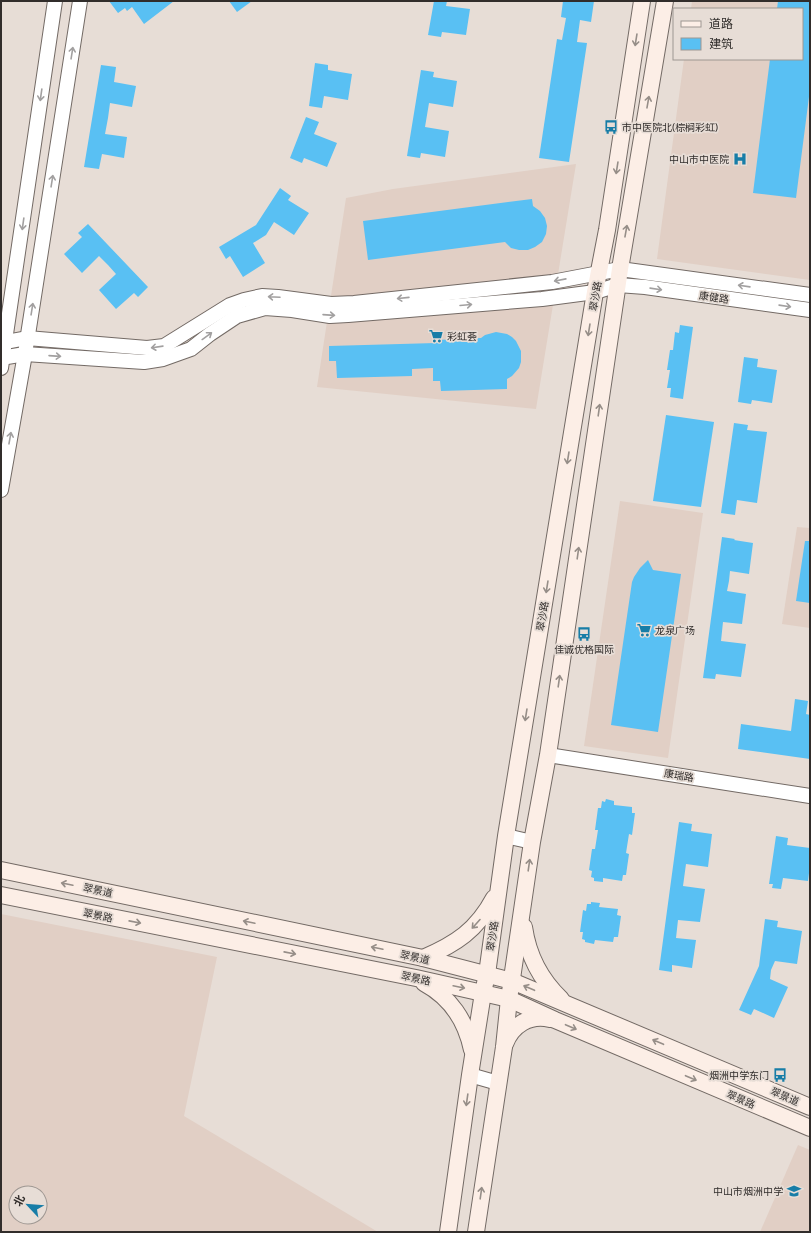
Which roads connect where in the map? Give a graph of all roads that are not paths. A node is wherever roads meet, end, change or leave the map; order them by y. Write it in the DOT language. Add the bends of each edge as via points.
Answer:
graph roads {
  1 [pos="55,1"];
  2 [pos="80,1"];
  3 [pos="642,1"];
  4 [pos="665,1"];
  5 [pos="599,273"];
  6 [pos="619,277"];
  7 [pos="595,292"];
  8 [pos="810,294"];
  9 [pos="427,302"];
  10 [pos="810,310"];
  11 [pos="27,338"];
  12 [pos="3,343"];
  13 [pos="25,354"];
  14 [pos="2,361"];
  15 [pos="1,490"];
  16 [pos="548,755"];
  17 [pos="810,796"];
  18 [pos="506,836"];
  19 [pos="532,842"];
  20 [pos="1,870"];
  21 [pos="498,891"];
  22 [pos="1,895"];
  23 [pos="523,904"];
  24 [pos="423,958"];
  25 [pos="487,974"];
  26 [pos="416,978"];
  27 [pos="512,981"];
  28 [pos="483,992"];
  29 [pos="509,999"];
  30 [pos="565,1003"];
  31 [pos="555,1020"];
  32 [pos="504,1047"];
  33 [pos="473,1057"];
  34 [pos="470,1075"];
  35 [pos="498,1084"];
  36 [pos="810,1107"];
  37 [pos="810,1128"];
  38 [pos="448,1232"];
  39 [pos="476,1232"];
  1 -- 12 [label="street, one-way"];
  11 -- 2 [label="street, one-way"];
  3 -- 5 [label="main road, 翠沙路, one-way"];
  6 -- 4 [label="main road, 翠沙路, one-way"];
  5 -- 6 [label="street"];
  5 -- 7 [label="main road, 翠沙路"];
  5 -- 9 [label="street, one-way"];
  6 -- 7 [label="street"];
  8 -- 6 [label="street, 康健路, one-way"];
  6 -- 10 [label="street, 康健路, one-way" via="653,288"];
  16 -- 6 [label="main road, 翠沙路, one-way"];
  9 -- 7 [label="street, one-way" via="542,299"];
  7 -- 18 [label="main road, 翠沙路, one-way"];
  9 -- 11 [label="street, one-way" via="331,304 262,296 230,305 164,346 147,348"];
  13 -- 9 [label="street, one-way" via="144,362 163,360 190,348 237,316 265,308 330,316"];
  11 -- 12 [label="street"];
  11 -- 13 [label="street"];
  12 -- 14 [label="street"];
  13 -- 14 [label="street"];
  15 -- 13 [label="street, one-way"];
  16 -- 17 [label="street, 康瑞路"];
  16 -- 19 [label="main road, 翠沙路"];
  18 -- 19 [label="street"];
  18 -- 21 [label="main road, 翠沙路"];
  23 -- 19 [label="main road, 翠沙路, one-way"];
  24 -- 20 [label="main road, 翠景道, one-way"];
  21 -- 24 [label="main road, one-way" via="488,909 465,935 442,950"];
  21 -- 25 [label="main road, 翠沙路"];
  22 -- 26 [label="main road, 翠景路, one-way"];
  23 -- 27 [label="main road, 翠沙路"];
  23 -- 30 [label="main road" via="525,935 534,961 544,979"];
  24 -- 25 [label="main road, 翠景道"];
  25 -- 27 [label="main road, 翠景道"];
  25 -- 28 [label="main road, 翠沙路"];
  26 -- 28 [label="main road, 翠景路, one-way"];
  26 -- 33 [label="main road" via="449,1002 461,1018 469,1037"];
  27 -- 29 [label="main road, 翠沙路"];
  30 -- 27 [label="main road, 翠景道, one-way"];
  28 -- 29 [label="main road, 翠景路"];
  28 -- 33 [label="main road, 翠沙路"];
  29 -- 31 [label="main road, 翠景路"];
  29 -- 32 [label="main road, 翠沙路"];
  36 -- 30 [label="main road, 翠景道, one-way"];
  31 -- 32 [label="main road" via="527,1020 512,1031"];
  31 -- 37 [label="main road, 翠景路, one-way"];
  32 -- 35 [label="main road, 翠沙路"];
  33 -- 34 [label="main road, 翠沙路"];
  34 -- 35 [label="street"];
  34 -- 38 [label="main road, 翠沙路, one-way"];
  39 -- 35 [label="main road, 翠沙路, one-way"];
}
